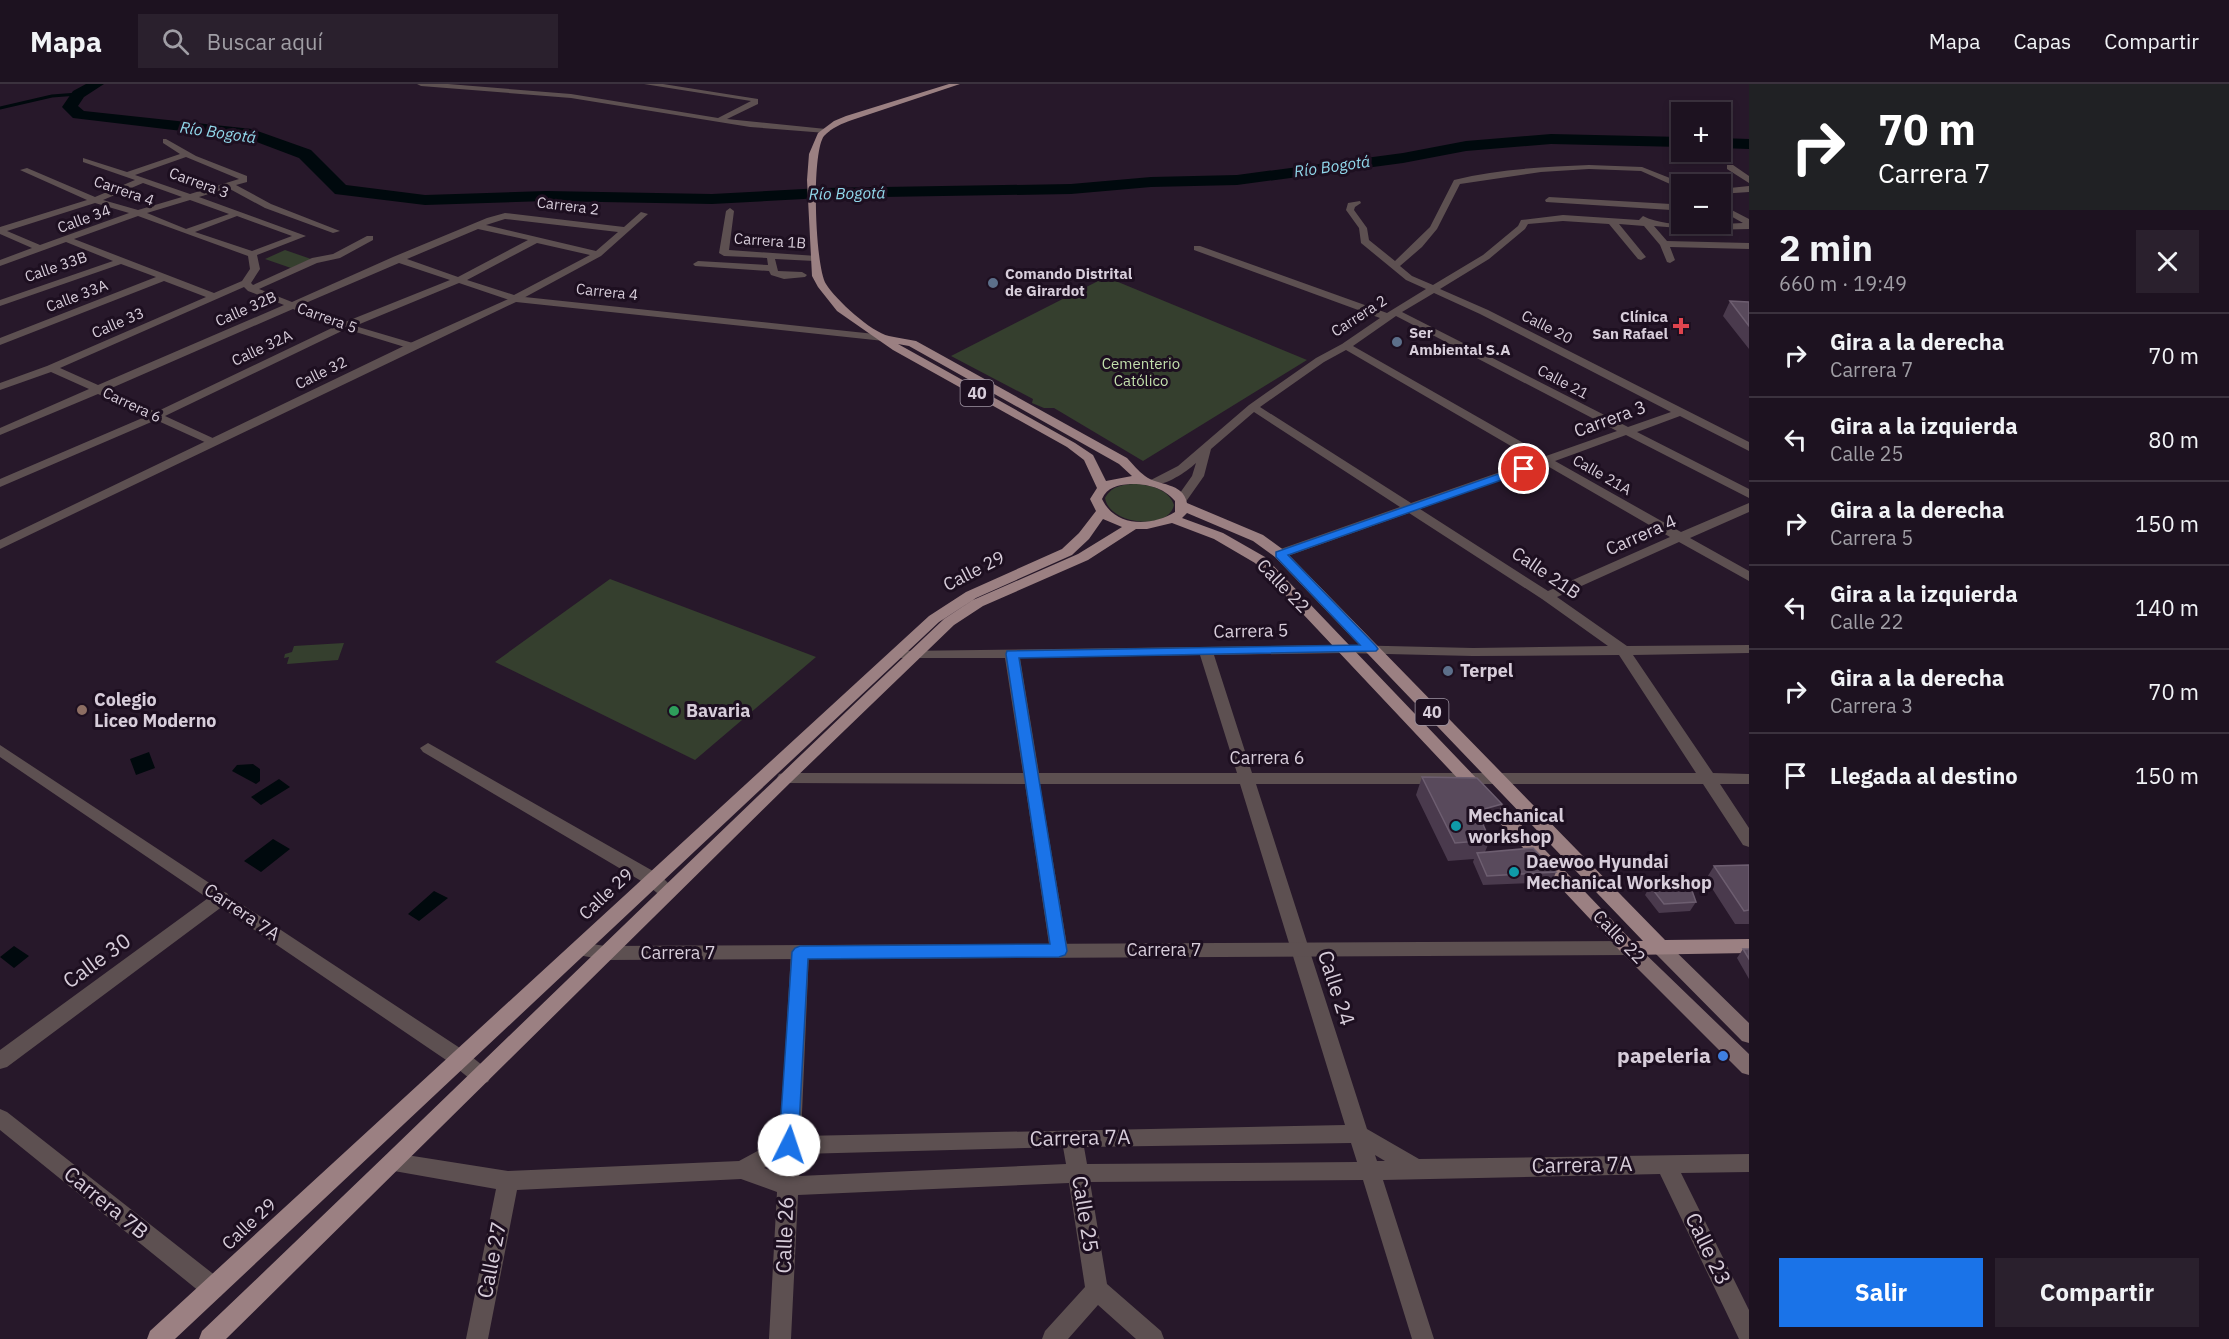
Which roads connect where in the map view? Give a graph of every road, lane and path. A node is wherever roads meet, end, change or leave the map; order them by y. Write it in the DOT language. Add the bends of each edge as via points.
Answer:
graph roads {
  1 [pos="421,84"];
  2 [pos="648,84"];
  3 [pos="956,84"];
  4 [pos="719,120"];
  5 [pos="826,131"];
  6 [pos="166,141"];
  7 [pos="184,155"];
  8 [pos="86,160"];
  9 [pos="1730,166"];
  10 [pos="24,170"];
  11 [pos="126,175"];
  12 [pos="142,180"];
  13 [pos="1749,180"];
  14 [pos="1671,181"];
  15 [pos="230,185"];
  16 [pos="1749,189"];
  17 [pos="1731,191"];
  18 [pos="1731,193"];
  19 [pos="1749,195"];
  20 [pos="190,197"];
  21 [pos="95,200"];
  22 [pos="1549,200"];
  23 [pos="1357,203"];
  24 [pos="1632,204"];
  25 [pos="1671,207"];
  26 [pos="730,211"];
  27 [pos="138,213"];
  28 [pos="1731,213"];
  29 [pos="236,214"];
  30 [pos="644,214"];
  31 [pos="505,216"];
  32 [pos="1612,221"];
  33 [pos="1645,222"];
  34 [pos="1749,224"];
  35 [pos="478,226"];
  36 [pos="0,230"];
  37 [pos="627,230"];
  38 [pos="336,231"];
  39 [pos="186,232"];
  40 [pos="370,238"];
  41 [pos="537,239"];
  42 [pos="68,240"];
  43 [pos="1664,244"];
  44 [pos="1749,246"];
  45 [pos="1197,248"];
  46 [pos="41,249"];
  47 [pos="252,254"];
  48 [pos="598,254"];
  49 [pos="770,255"];
  50 [pos="1641,257"];
  51 [pos="814,258"];
  52 [pos="396,260"];
  53 [pos="1670,260"];
  54 [pos="121,261"];
  55 [pos="0,263"];
  56 [pos="698,264"];
  57 [pos="1395,266"];
  58 [pos="772,268"];
  59 [pos="802,275"];
  60 [pos="165,277"];
  61 [pos="459,280"];
  62 [pos="248,286"];
  63 [pos="1433,289"];
  64 [pos="215,297"];
  65 [pos="514,299"];
  66 [pos="0,303"];
  67 [pos="292,306"];
  68 [pos="1391,314"];
  69 [pos="855,320"];
  70 [pos="345,326"];
  71 [pos="820,331"];
  72 [pos="884,338"];
  73 [pos="0,342"];
  74 [pos="412,346"];
  75 [pos="1346,346"];
  76 [pos="51,368"];
  77 [pos="1,385"];
  78 [pos="99,390"];
  79 [pos="1253,407"];
  80 [pos="1681,412"];
  81 [pos="156,416"];
  82 [pos="0,432"];
  83 [pos="1625,432"];
  84 [pos="213,442"];
  85 [pos="1749,447"];
  86 [pos="1206,450"];
  87 [pos="1546,461"];
  88 [pos="1148,481"];
  89 [pos="0,483"];
  90 [pos="1103,488"];
  91 [pos="1749,494"];
  92 [pos="1182,503"];
  93 [pos="1749,507"];
  94 [pos="1412,508"];
  95 [pos="1102,512"];
  96 [pos="1174,520"];
  97 [pos="1134,525"];
  98 [pos="1680,537"];
  99 [pos="0,545"];
  100 [pos="1280,554"];
  101 [pos="1749,577"];
  102 [pos="1547,596"];
  103 [pos="1344,649"];
  104 [pos="1371,649"];
  105 [pos="1749,649"];
  106 [pos="1623,650"];
  107 [pos="1206,651"];
  108 [pos="1012,654"];
  109 [pos="906,656"];
  110 [pos="428,748"];
  111 [pos="0,750"];
  112 [pos="785,778"];
  113 [pos="1033,778"];
  114 [pos="1246,778"];
  115 [pos="1467,778"];
  116 [pos="1496,778"];
  117 [pos="1749,778"];
  118 [pos="1708,779"];
  119 [pos="1749,841"];
  120 [pos="654,880"];
  121 [pos="668,892"];
  122 [pos="221,898"];
  123 [pos="1749,946"];
  124 [pos="1660,947"];
  125 [pos="1628,948"];
  126 [pos="579,949"];
  127 [pos="1300,949"];
  128 [pos="1059,951"];
  129 [pos="800,952"];
  130 [pos="606,953"];
  131 [pos="1749,1035"];
  132 [pos="459,1058"];
  133 [pos="0,1061"];
  134 [pos="1749,1067"];
  135 [pos="481,1076"];
  136 [pos="0,1118"];
  137 [pos="1358,1134"];
  138 [pos="1072,1138"];
  139 [pos="789,1145"];
  140 [pos="394,1162"];
  141 [pos="1749,1162"];
  142 [pos="1666,1164"];
  143 [pos="1416,1168"];
  144 [pos="741,1170"];
  145 [pos="1370,1171"];
  146 [pos="1080,1173"];
  147 [pos="508,1181"];
  148 [pos="787,1186"];
  149 [pos="213,1288"];
  150 [pos="1097,1290"];
  151 [pos="1749,1334"];
  152 [pos="158,1339"];
  153 [pos="210,1339"];
  154 [pos="477,1339"];
  155 [pos="780,1339"];
  156 [pos="1053,1339"];
  157 [pos="1153,1339"];
  158 [pos="1423,1339"];
  1 -- 4 [label="street" via="571,96"];
  2 -- 4 [label="street" via="754,99 755,102"];
  3 -- 5 [label="main road" via="854,116"];
  4 -- 5 [label="street"];
  5 -- 51 [label="main road, 40" via="813,154"];
  6 -- 7 [label="street"];
  7 -- 11 [label="street"];
  7 -- 15 [label="street, Calle 34" via="244,178"];
  8 -- 11 [label="street, Carrera 3"];
  9 -- 13 [label="street"];
  10 -- 21 [label="street, Carrera 4"];
  11 -- 12 [label="street, Carrera 3"];
  12 -- 20 [label="street, Carrera 3"];
  12 -- 21 [label="street"];
  14 -- 57 [label="street" via="1642,169 1599,167 1541,170 1457,182 1438,222"];
  15 -- 20 [label="street, Calle 34"];
  15 -- 38 [label="street" via="266,207"];
  16 -- 17 [label="street"];
  18 -- 19 [label="street"];
  20 -- 27 [label="street, Calle 34"];
  20 -- 29 [label="street, Carrera 3"];
  21 -- 27 [label="street, Carrera 4"];
  21 -- 36 [label="street"];
  22 -- 24 [label="street"];
  23 -- 57 [label="street, Calle 20" via="1350,210 1366,233 1364,241"];
  24 -- 25 [label="street"];
  24 -- 33 [label="street"];
  26 -- 49 [label="street, Carrera 1B" via="724,253"];
  27 -- 39 [label="street, Carrera 4"];
  27 -- 42 [label="street, Calle 34"];
  28 -- 34 [label="street"];
  29 -- 39 [label="street"];
  29 -- 47 [label="street, Carrera 3" via="302,236"];
  30 -- 37 [label="street, Calle 32"];
  31 -- 35 [label="street, Calle 32B"];
  31 -- 37 [label="street, Carrera 2"];
  32 -- 33 [label="street"];
  32 -- 50 [label="street"];
  32 -- 63 [label="street, Carrera 2" via="1563,218 1524,222 1486,257"];
  33 -- 34 [label="street" via="1705,227"];
  33 -- 43 [label="street"];
  35 -- 41 [label="street"];
  35 -- 52 [label="street, Calle 32B"];
  36 -- 46 [label="street"];
  37 -- 48 [label="street, Calle 32"];
  39 -- 47 [label="street, Carrera 4"];
  40 -- 62 [label="street, Calle 33" via="323,260"];
  41 -- 48 [label="street"];
  41 -- 61 [label="street, Calle 32A"];
  42 -- 46 [label="street, Calle 34"];
  42 -- 54 [label="street"];
  43 -- 44 [label="street"];
  43 -- 53 [label="street"];
  45 -- 68 [label="street, Calle 21"];
  46 -- 55 [label="street, Calle 34"];
  47 -- 62 [label="street" via="255,269"];
  48 -- 65 [label="street, Calle 32"];
  49 -- 51 [label="street, Carrera 1B"];
  49 -- 58 [label="street"];
  51 -- 69 [label="main road, 40" via="823,287"];
  52 -- 61 [label="street, Carrera 4"];
  52 -- 67 [label="street, Calle 32B"];
  54 -- 60 [label="street"];
  54 -- 66 [label="street, Calle 33B"];
  56 -- 58 [label="street"];
  57 -- 63 [label="street, Calle 20" via="1409,278"];
  58 -- 59 [label="street" via="774,273 784,276"];
  60 -- 64 [label="street"];
  60 -- 73 [label="street, Calle 33A"];
  61 -- 65 [label="street, Carrera 4"];
  61 -- 70 [label="street, Calle 32A"];
  62 -- 64 [label="street, Calle 33"];
  62 -- 67 [label="street, Carrera 5"];
  63 -- 68 [label="street, Carrera 2"];
  63 -- 80 [label="street, Calle 20"];
  64 -- 76 [label="street, Calle 33"];
  65 -- 71 [label="street, Carrera 4"];
  65 -- 74 [label="street, Calle 32"];
  67 -- 70 [label="street, Carrera 5"];
  67 -- 78 [label="street, Calle 32B"];
  68 -- 75 [label="street, Carrera 2"];
  68 -- 83 [label="street, Calle 21"];
  69 -- 71 [label="street, Carrera 4"];
  69 -- 72 [label="main road, 40"];
  70 -- 74 [label="street, Carrera 5"];
  70 -- 81 [label="street, Calle 32A"];
  71 -- 72 [label="street, Carrera 4"];
  72 -- 88 [label="main road, 40" via="912,343 1123,461"];
  72 -- 90 [label="main road, 40" via="1089,458"];
  74 -- 84 [label="street, Calle 32"];
  75 -- 79 [label="street, Carrera 2"];
  75 -- 87 [label="street, Calle 21A"];
  76 -- 77 [label="street, Calle 33"];
  76 -- 78 [label="street, Carrera 6"];
  78 -- 81 [label="street, Carrera 6"];
  78 -- 82 [label="street, Calle 32B"];
  79 -- 86 [label="street, Carrera 2"];
  79 -- 94 [label="street, Calle 21B"];
  80 -- 83 [label="street, Carrera 3"];
  80 -- 85 [label="street, Calle 20"];
  81 -- 84 [label="street, Carrera 6"];
  81 -- 89 [label="street, Calle 32A"];
  83 -- 87 [label="street, Carrera 3"];
  83 -- 91 [label="street, Calle 21"];
  84 -- 99 [label="street, Calle 32"];
  86 -- 88 [label="street, Carrera 2" via="1182,469"];
  86 -- 92 [label="street, Carrera 2" via="1198,476"];
  87 -- 94 [label="street, Carrera 3"];
  87 -- 98 [label="street, Calle 21A"];
  88 -- 90 [label="main road" via="1120,481"];
  88 -- 92 [label="main road, 40" via="1171,490"];
  90 -- 95 [label="main road, 40" via="1096,499"];
  92 -- 96 [label="main road" via="1181,513"];
  92 -- 100 [label="main road, Calle 22 / 40" via="1258,538"];
  93 -- 98 [label="street, Carrera 4"];
  94 -- 100 [label="street, Carrera 3"];
  94 -- 102 [label="street, Calle 21B"];
  95 -- 97 [label="main road, 40" via="1121,523"];
  95 -- 109 [label="main road, Calle 29" via="1067,552 970,595 934,619"];
  96 -- 97 [label="main road, 40"];
  96 -- 103 [label="main road, Calle 22 / 40" via="1208,530 1260,560"];
  97 -- 109 [label="main road, Calle 29" via="1083,557 978,603"];
  98 -- 101 [label="street, Calle 21A"];
  98 -- 102 [label="street, Carrera 4"];
  100 -- 104 [label="main road, Calle 22 / 40"];
  102 -- 106 [label="street, Calle 21B"];
  103 -- 104 [label="street, Carrera 5"];
  103 -- 107 [label="street, Carrera 5"];
  103 -- 115 [label="main road, Calle 22 / 40"];
  104 -- 106 [label="street, Carrera 5"];
  104 -- 116 [label="main road, Calle 22 / 40"];
  105 -- 106 [label="street, Carrera 5"];
  106 -- 118 [label="street, Calle 21B"];
  107 -- 108 [label="street, Carrera 5"];
  107 -- 114 [label="street, Calle 24"];
  108 -- 109 [label="street, Carrera 5"];
  108 -- 113 [label="street"];
  109 -- 112 [label="main road, Calle 29"];
  109 -- 120 [label="main road, Calle 29"];
  110 -- 120 [label="street"];
  111 -- 122 [label="street, Carrera 7A"];
  112 -- 113 [label="street, Carrera 6"];
  112 -- 121 [label="main road, Calle 29"];
  113 -- 114 [label="street, Carrera 6"];
  113 -- 128 [label="street"];
  114 -- 115 [label="street, Carrera 6"];
  114 -- 127 [label="street, Calle 24"];
  115 -- 116 [label="street, Carrera 6"];
  115 -- 125 [label="main road, Calle 22 / 40"];
  116 -- 118 [label="street, Carrera 6"];
  116 -- 124 [label="main road, Calle 22 / 40"];
  117 -- 118 [label="street, Carrera 6"];
  118 -- 119 [label="street, Calle 21B"];
  120 -- 121 [label="street"];
  120 -- 126 [label="main road, Calle 29"];
  121 -- 130 [label="main road, Calle 29"];
  122 -- 132 [label="street, Carrera 7A"];
  122 -- 133 [label="street, Calle 30"];
  123 -- 124 [label="main road, Carrera 7"];
  124 -- 125 [label="main road, Carrera 7"];
  124 -- 131 [label="main road, Calle 22"];
  125 -- 127 [label="street, Carrera 7"];
  125 -- 134 [label="main road, Calle 22"];
  126 -- 130 [label="street, Carrera 7"];
  126 -- 132 [label="main road, Calle 29"];
  127 -- 128 [label="street, Carrera 7"];
  127 -- 137 [label="street, Calle 24"];
  128 -- 129 [label="street, Carrera 7"];
  129 -- 130 [label="street, Carrera 7"];
  129 -- 139 [label="street, Calle 26"];
  130 -- 135 [label="main road, Calle 29"];
  132 -- 135 [label="street, Carrera 7A"];
  132 -- 149 [label="main road, Calle 29"];
  135 -- 140 [label="main road, Calle 29"];
  136 -- 149 [label="street, Carrera 7B"];
  137 -- 138 [label="street, Carrera 7A"];
  137 -- 143 [label="street"];
  137 -- 145 [label="street, Calle 24"];
  138 -- 139 [label="street, Carrera 7A"];
  138 -- 146 [label="street, Calle 25"];
  139 -- 144 [label="street, Carrera 7A"];
  139 -- 148 [label="street, Calle 26"];
  140 -- 147 [label="street, Carrera 7A"];
  140 -- 153 [label="main road, Calle 29"];
  141 -- 142 [label="street, Carrera 7A"];
  142 -- 143 [label="street, Carrera 7A"];
  142 -- 151 [label="street, Calle 23"];
  143 -- 145 [label="street, Carrera 7A"];
  144 -- 147 [label="street, Carrera 7A"];
  144 -- 148 [label="street, Carrera 7A"];
  145 -- 146 [label="street, Carrera 7A"];
  145 -- 158 [label="street, Calle 24"];
  146 -- 148 [label="street, Carrera 7A"];
  146 -- 150 [label="street, Calle 25"];
  147 -- 154 [label="street, Calle 27"];
  148 -- 155 [label="street, Calle 26"];
  149 -- 152 [label="main road, Calle 29"];
  150 -- 156 [label="street"];
  150 -- 157 [label="street"];
}
